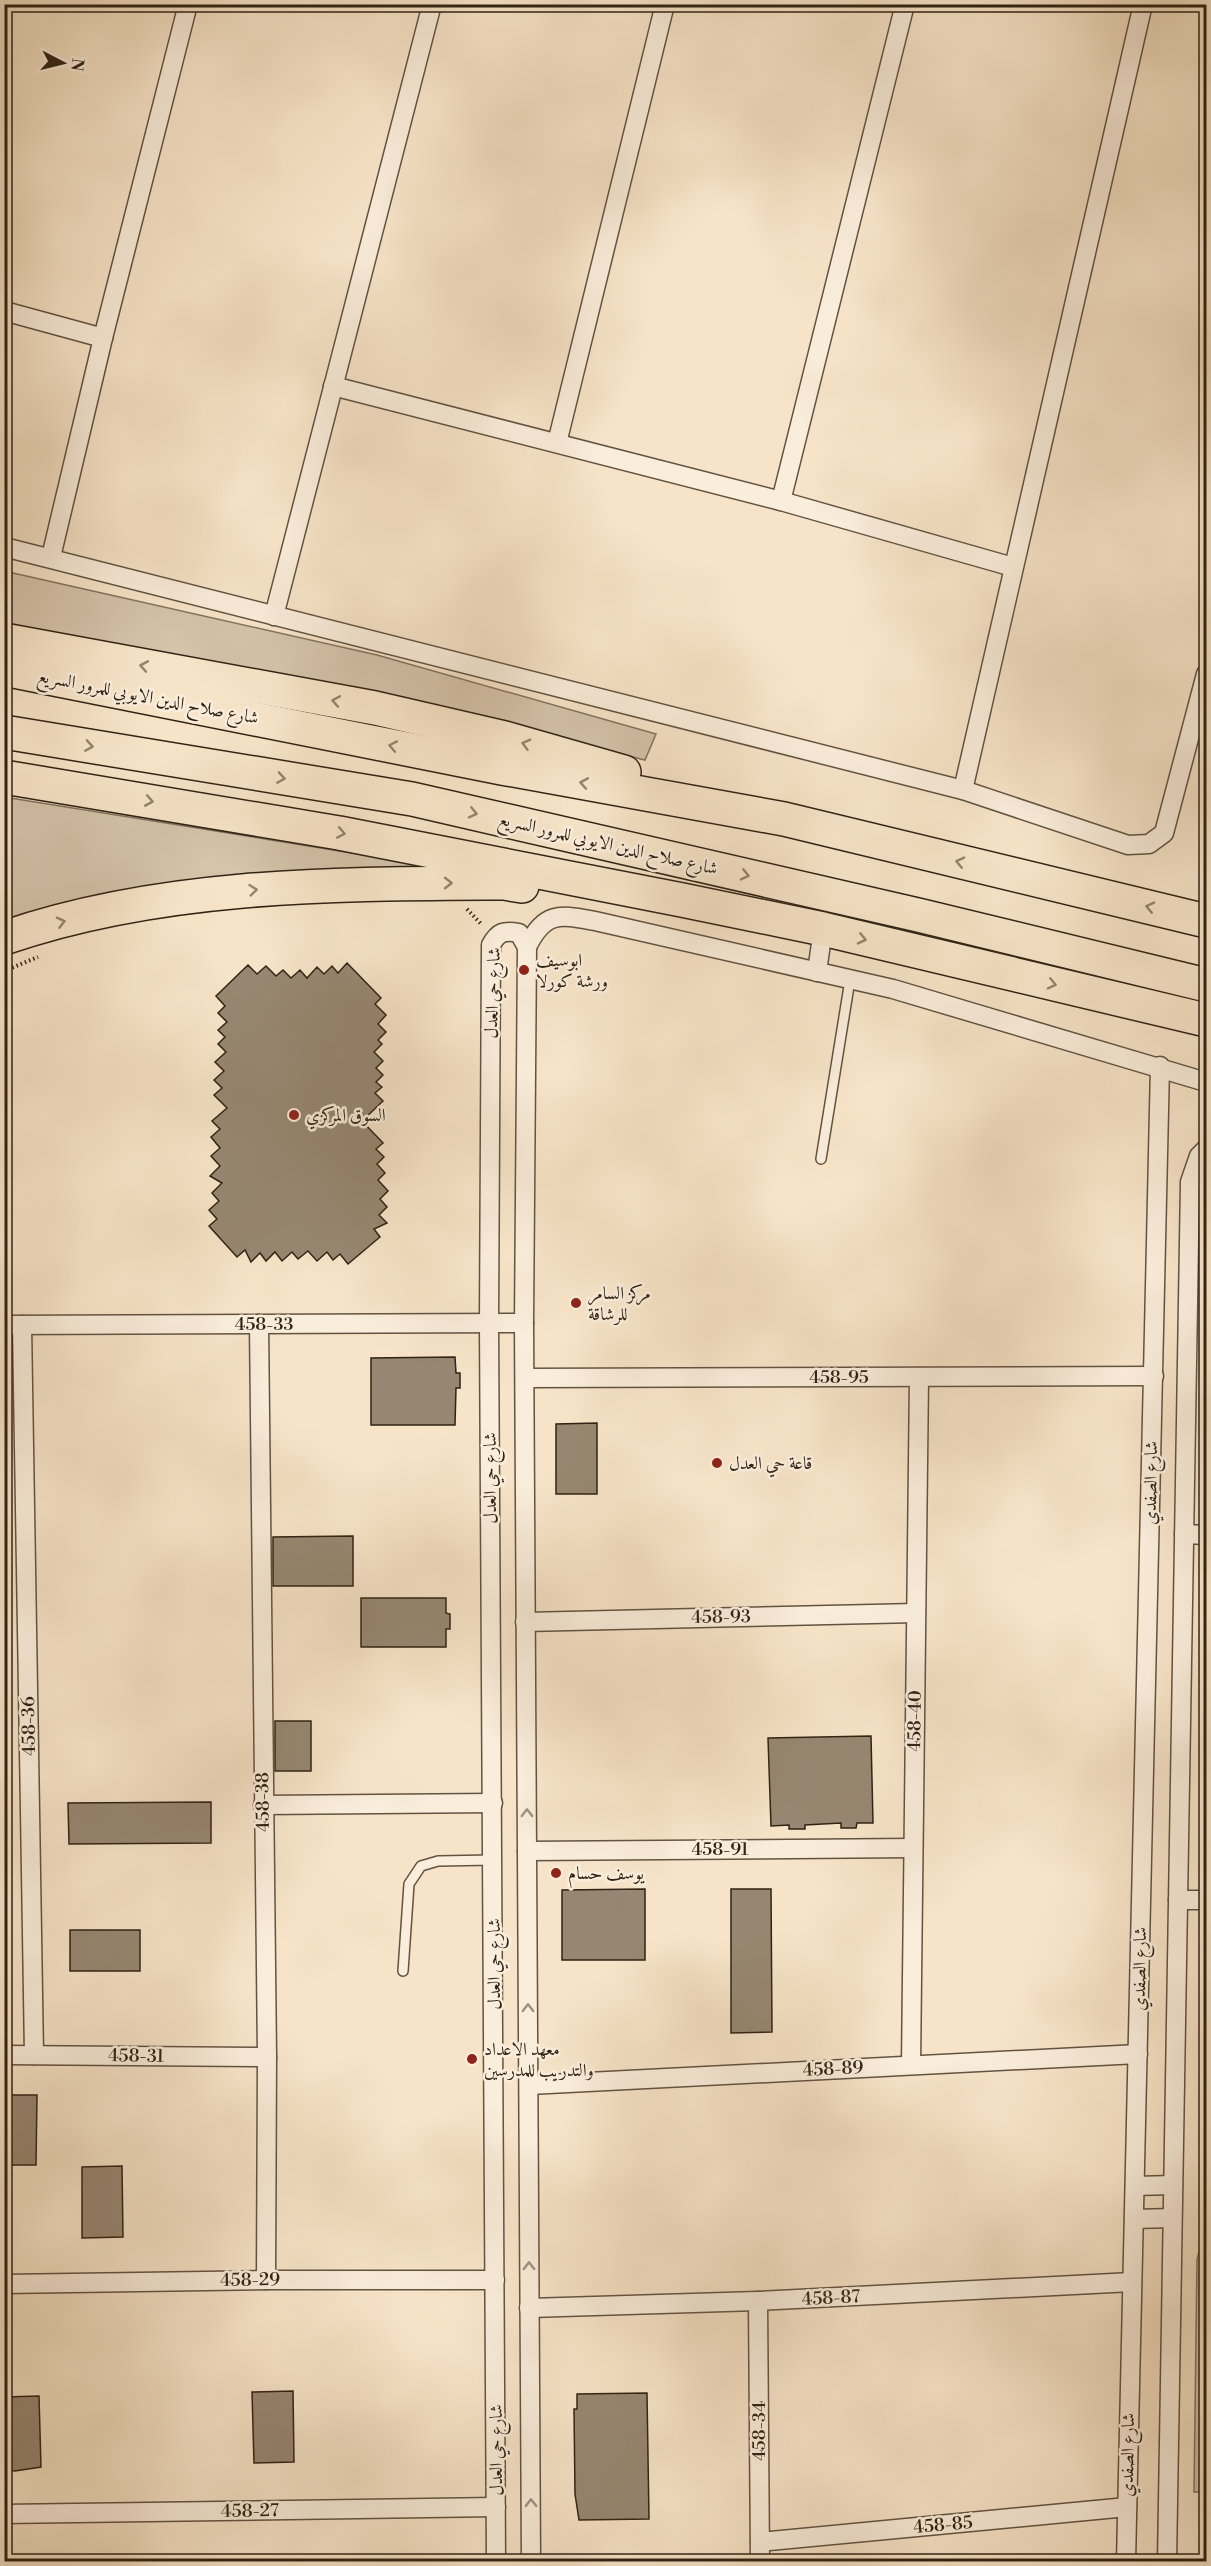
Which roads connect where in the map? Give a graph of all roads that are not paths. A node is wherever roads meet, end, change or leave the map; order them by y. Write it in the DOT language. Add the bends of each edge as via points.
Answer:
graph roads {
  1 [pos="188,4"];
  2 [pos="432,4"];
  3 [pos="665,4"];
  4 [pos="905,4"];
  5 [pos="1143,4"];
  6 [pos="4,312"];
  7 [pos="103,338"];
  8 [pos="333,386"];
  9 [pos="557,443"];
  10 [pos="781,501"];
  11 [pos="4,547"];
  12 [pos="51,557"];
  13 [pos="1013,567"];
  14 [pos="274,616"];
  15 [pos="4,640"];
  16 [pos="4,669"];
  17 [pos="1206,674"];
  18 [pos="18,734"];
  19 [pos="17,779"];
  20 [pos="963,790"];
  21 [pos="784,819"];
  22 [pos="682,900"];
  23 [pos="1206,921"];
  24 [pos="823,929"];
  25 [pos="4,938"];
  26 [pos="527,947"];
  27 [pos="817,972"];
  28 [pos="850,980"];
  29 [pos="1206,985"];
  30 [pos="1206,1020"];
  31 [pos="1160,1066"];
  32 [pos="1206,1082"];
  33 [pos="1206,1149"];
  34 [pos="820,1159"];
  35 [pos="489,1323"];
  36 [pos="524,1323"];
  37 [pos="260,1324"];
  38 [pos="13,1325"];
  39 [pos="1154,1376"];
  40 [pos="919,1377"];
  41 [pos="525,1378"];
  42 [pos="1184,1534"];
  43 [pos="1206,1534"];
  44 [pos="916,1612"];
  45 [pos="525,1622"];
  46 [pos="493,1803"];
  47 [pos="263,1804"];
  48 [pos="913,1848"];
  49 [pos="527,1851"];
  50 [pos="493,1860"];
  51 [pos="1178,1900"];
  52 [pos="1206,1900"];
  53 [pos="403,1971"];
  54 [pos="1138,2054"];
  55 [pos="4,2055"];
  56 [pos="34,2055"];
  57 [pos="267,2057"];
  58 [pos="911,2065"];
  59 [pos="529,2085"];
  60 [pos="1173,2185"];
  61 [pos="1135,2186"];
  62 [pos="1172,2218"];
  63 [pos="1134,2219"];
  64 [pos="266,2280"];
  65 [pos="495,2280"];
  66 [pos="1132,2282"];
  67 [pos="4,2284"];
  68 [pos="758,2301"];
  69 [pos="529,2308"];
  70 [pos="496,2507"];
  71 [pos="1127,2507"];
  72 [pos="4,2514"];
  73 [pos="760,2542"];
  74 [pos="496,2562"];
  75 [pos="531,2562"];
  76 [pos="760,2562"];
  77 [pos="1126,2562"];
  78 [pos="1167,2562"];
  1 -- 7 [label="street"];
  2 -- 8 [label="street"];
  3 -- 9 [label="street"];
  4 -- 10 [label="street"];
  5 -- 13 [label="street"];
  6 -- 7 [label="street"];
  7 -- 12 [label="street"];
  8 -- 9 [label="street"];
  8 -- 14 [label="street"];
  9 -- 10 [label="street"];
  10 -- 13 [label="street"];
  11 -- 12 [label="street"];
  12 -- 14 [label="street"];
  13 -- 20 [label="street"];
  14 -- 20 [label="street"];
  21 -- 15 [label="highway, one-way" via="439,722"];
  21 -- 16 [label="highway, شارع صلاح الدين الايوبي للمرور السريع, one-way" via="502,768"];
  17 -- 20 [label="street" via="1164,833 1149,844 1128,845"];
  18 -- 29 [label="highway, شارع صلاح الدين الايوبي للمرور السريع, one-way" via="412,799"];
  19 -- 22 [label="highway, one-way" via="339,833"];
  23 -- 21 [label="highway, شارع صلاح الدين الايوبي للمرور السريع, one-way"];
  22 -- 24 [label="highway"];
  25 -- 22 [label="highway, one-way" via="159,902 321,885 504,883 596,895"];
  24 -- 27 [label="street"];
  24 -- 30 [label="highway, one-way"];
  26 -- 27 [label="street" via="541,926 561,915"];
  26 -- 35 [label="street, شارع حي العدل" via="519,933 507,930 496,935 491,945"];
  26 -- 36 [label="street, شارع حي العدل"];
  27 -- 28 [label="street"];
  28 -- 31 [label="street"];
  28 -- 34 [label="lane"];
  31 -- 32 [label="street"];
  31 -- 39 [label="street, شارع الصفدي"];
  33 -- 42 [label="street" via="1199,1156 1190,1182"];
  35 -- 36 [label="street, 458-33"];
  35 -- 37 [label="street, 458-33"];
  35 -- 46 [label="street, شارع حي العدل"];
  36 -- 41 [label="street, شارع حي العدل"];
  37 -- 38 [label="street, 458-33"];
  37 -- 47 [label="street, 458-38"];
  38 -- 56 [label="street, 458-36"];
  39 -- 40 [label="street, 458-95"];
  39 -- 54 [label="street, شارع الصفدي"];
  40 -- 41 [label="street, 458-95"];
  40 -- 44 [label="street, 458-40"];
  41 -- 45 [label="street, شارع حي العدل"];
  42 -- 43 [label="street"];
  42 -- 51 [label="street"];
  44 -- 45 [label="street, 458-93"];
  44 -- 48 [label="street, 458-40"];
  49 -- 45 [label="street, شارع حي العدل, one-way"];
  46 -- 47 [label="street"];
  46 -- 50 [label="street, شارع حي العدل"];
  47 -- 57 [label="street, 458-38"];
  48 -- 49 [label="street, 458-91"];
  48 -- 58 [label="street, 458-40"];
  59 -- 49 [label="street, شارع حي العدل, one-way"];
  50 -- 53 [label="lane" via="438,1861 421,1866 409,1884"];
  50 -- 65 [label="street, شارع حي العدل"];
  51 -- 52 [label="street"];
  51 -- 60 [label="street"];
  54 -- 58 [label="street, 458-89"];
  54 -- 61 [label="street, شارع الصفدي"];
  55 -- 56 [label="street, 458-31"];
  56 -- 57 [label="street, 458-31"];
  57 -- 64 [label="street, 458-38"];
  58 -- 59 [label="street, 458-89"];
  69 -- 59 [label="street, شارع حي العدل, one-way"];
  60 -- 61 [label="street"];
  60 -- 62 [label="street"];
  61 -- 63 [label="street, شارع الصفدي"];
  62 -- 63 [label="street"];
  62 -- 78 [label="street"];
  63 -- 66 [label="street, شارع الصفدي"];
  64 -- 65 [label="street, 458-29"];
  64 -- 67 [label="street, 458-29"];
  65 -- 70 [label="street, شارع حي العدل"];
  66 -- 68 [label="street, 458-87"];
  66 -- 71 [label="street, شارع الصفدي"];
  68 -- 69 [label="street, 458-87"];
  68 -- 73 [label="street, 458-34"];
  75 -- 69 [label="street, شارع حي العدل, one-way"];
  70 -- 72 [label="street, 458-27"];
  70 -- 74 [label="street, شارع حي العدل"];
  71 -- 73 [label="street, 458-85"];
  71 -- 77 [label="street, شارع الصفدي"];
  73 -- 76 [label="street, 458-34"];
}
